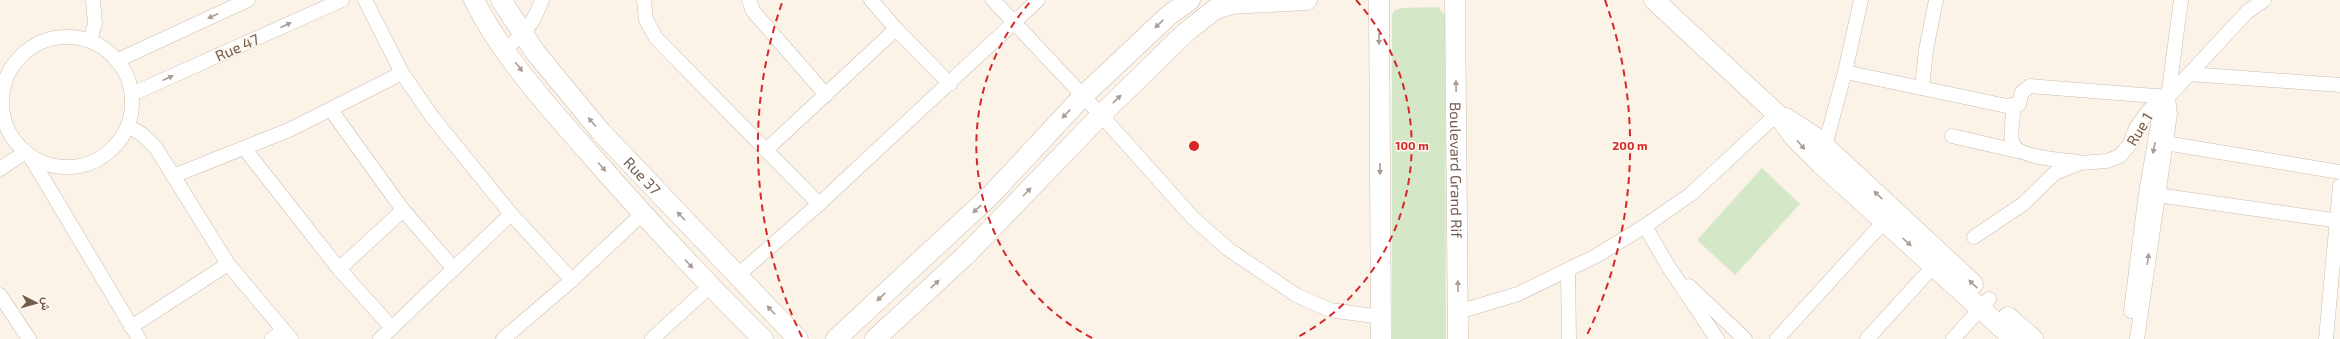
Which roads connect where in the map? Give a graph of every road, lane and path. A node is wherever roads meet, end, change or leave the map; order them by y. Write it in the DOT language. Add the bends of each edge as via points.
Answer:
graph roads {
  1 [pos="93,0"];
  2 [pos="248,0"];
  3 [pos="342,0"];
  4 [pos="365,0"];
  5 [pos="474,0"];
  6 [pos="501,0"];
  7 [pos="542,0"];
  8 [pos="644,0"];
  9 [pos="749,0"];
  10 [pos="871,0"];
  11 [pos="993,0"];
  12 [pos="1038,0"];
  13 [pos="1190,0"];
  14 [pos="1307,0"];
  15 [pos="1379,0"];
  16 [pos="1455,0"];
  17 [pos="1654,0"];
  18 [pos="1861,0"];
  19 [pos="1936,0"];
  20 [pos="2181,0"];
  21 [pos="2264,0"];
  22 [pos="1220,3"];
  23 [pos="1015,23"];
  24 [pos="896,29"];
  25 [pos="523,36"];
  26 [pos="90,40"];
  27 [pos="505,48"];
  28 [pos="118,60"];
  29 [pos="1845,72"];
  30 [pos="402,73"];
  31 [pos="2190,74"];
  32 [pos="950,84"];
  33 [pos="2340,85"];
  34 [pos="1922,88"];
  35 [pos="132,94"];
  36 [pos="826,95"];
  37 [pos="1082,97"];
  38 [pos="2168,97"];
  39 [pos="0,102"];
  40 [pos="2014,107"];
  41 [pos="331,110"];
  42 [pos="1777,114"];
  43 [pos="1101,115"];
  44 [pos="1,119"];
  45 [pos="128,126"];
  46 [pos="1952,136"];
  47 [pos="2166,143"];
  48 [pos="244,148"];
  49 [pos="766,150"];
  50 [pos="2017,151"];
  51 [pos="28,155"];
  52 [pos="1823,155"];
  53 [pos="2080,162"];
  54 [pos="0,168"];
  55 [pos="2340,172"];
  56 [pos="173,176"];
  57 [pos="2340,186"];
  58 [pos="2157,195"];
  59 [pos="819,204"];
  60 [pos="403,210"];
  61 [pos="511,214"];
  62 [pos="642,214"];
  63 [pos="1889,216"];
  64 [pos="2339,221"];
  65 [pos="1645,226"];
  66 [pos="1974,237"];
  67 [pos="1938,261"];
  68 [pos="228,264"];
  69 [pos="2336,264"];
  70 [pos="1668,266"];
  71 [pos="338,269"];
  72 [pos="454,269"];
  73 [pos="1568,270"];
  74 [pos="738,274"];
  75 [pos="572,280"];
  76 [pos="710,286"];
  77 [pos="0,295"];
  78 [pos="1985,304"];
  79 [pos="1458,312"];
  80 [pos="1381,317"];
  81 [pos="131,327"];
  82 [pos="392,328"];
  83 [pos="287,334"];
  84 [pos="29,339"];
  85 [pos="139,339"];
  86 [pos="272,339"];
  87 [pos="380,339"];
  88 [pos="503,339"];
  89 [pos="652,339"];
  90 [pos="763,339"];
  91 [pos="798,339"];
  92 [pos="836,339"];
  93 [pos="875,339"];
  94 [pos="1381,339"];
  95 [pos="1458,339"];
  96 [pos="1569,339"];
  97 [pos="1717,339"];
  98 [pos="1745,339"];
  99 [pos="1777,339"];
  100 [pos="1866,339"];
  101 [pos="1953,339"];
  102 [pos="2014,339"];
  103 [pos="2032,339"];
  104 [pos="2128,339"];
  105 [pos="2137,339"];
  106 [pos="2326,339"];
  1 -- 26 [label="street" via="95,24"];
  2 -- 28 [label="street, one-way"];
  35 -- 3 [label="street, Rue 47, one-way"];
  4 -- 30 [label="street"];
  5 -- 27 [label="street, Rue 37"];
  6 -- 25 [label="street, Rue 37"];
  7 -- 25 [label="street"];
  8 -- 49 [label="street" via="646,20 656,38"];
  9 -- 36 [label="street" via="753,11"];
  10 -- 24 [label="street"];
  11 -- 23 [label="street"];
  12 -- 23 [label="street"];
  13 -- 37 [label="street, one-way" via="1168,16"];
  14 -- 22 [label="street"];
  15 -- 80 [label="street, one-way"];
  79 -- 16 [label="street, Boulevard Grand Rif, one-way"];
  17 -- 42 [label="street"];
  18 -- 29 [label="street"];
  19 -- 34 [label="street" via="1926,50"];
  20 -- 38 [label="street"];
  21 -- 31 [label="street, Rue 1" via="2248,12"];
  43 -- 22 [label="street, one-way" via="1185,33"];
  23 -- 32 [label="street"];
  23 -- 37 [label="street"];
  24 -- 32 [label="street"];
  24 -- 36 [label="street"];
  25 -- 27 [label="street"];
  74 -- 25 [label="street, Rue 37, one-way" via="601,132 556,80"];
  26 -- 28 [label="street" via="105,48"];
  26 -- 39 [label="street" via="69,36 48,38 30,47 11,68 5,80"];
  27 -- 62 [label="street, Rue 37, one-way" via="563,123"];
  28 -- 35 [label="street" via="127,76"];
  29 -- 34 [label="street"];
  29 -- 52 [label="street"];
  30 -- 41 [label="street"];
  30 -- 61 [label="street" via="433,118"];
  31 -- 33 [label="street"];
  31 -- 38 [label="street, Rue 1"];
  32 -- 59 [label="street"];
  34 -- 40 [label="street"];
  35 -- 45 [label="street"];
  36 -- 49 [label="street"];
  37 -- 43 [label="street"];
  37 -- 92 [label="street, one-way" via="991,196"];
  38 -- 40 [label="street" via="2030,86 2022,92 2019,104"];
  38 -- 47 [label="street" via="2170,108"];
  38 -- 53 [label="street, Rue 1" via="2141,119 2130,144 2120,156 2107,161"];
  38 -- 104 [label="street, one-way" via="2160,112 2146,193"];
  39 -- 44 [label="street"];
  40 -- 50 [label="street" via="2012,143"];
  41 -- 48 [label="street"];
  41 -- 60 [label="street"];
  42 -- 52 [label="street" via="1795,138"];
  42 -- 65 [label="street" via="1691,194"];
  43 -- 80 [label="street" via="1193,218 1239,257 1296,295 1330,310"];
  93 -- 43 [label="street, one-way" via="965,256"];
  44 -- 51 [label="street" via="11,137"];
  45 -- 51 [label="street" via="116,146 98,160 76,167 53,166"];
  45 -- 56 [label="street" via="152,144"];
  46 -- 50 [label="street"];
  47 -- 55 [label="street"];
  47 -- 58 [label="street"];
  48 -- 56 [label="street"];
  48 -- 71 [label="street"];
  49 -- 59 [label="street"];
  50 -- 53 [label="street"];
  51 -- 54 [label="street"];
  51 -- 81 [label="street"];
  52 -- 63 [label="street"];
  53 -- 66 [label="street, Rue 1" via="2055,172 2023,204"];
  56 -- 68 [label="street"];
  57 -- 64 [label="street"];
  58 -- 64 [label="street"];
  105 -- 58 [label="street, one-way"];
  59 -- 74 [label="street"];
  60 -- 71 [label="street"];
  60 -- 72 [label="street"];
  61 -- 72 [label="street"];
  61 -- 75 [label="street"];
  62 -- 75 [label="street"];
  62 -- 76 [label="street, Rue 37, one-way"];
  63 -- 67 [label="street"];
  63 -- 99 [label="street"];
  64 -- 69 [label="street"];
  65 -- 70 [label="street"];
  65 -- 73 [label="street"];
  67 -- 78 [label="street"];
  67 -- 100 [label="street"];
  68 -- 81 [label="street"];
  68 -- 83 [label="street"];
  69 -- 106 [label="street"];
  70 -- 97 [label="street"];
  70 -- 98 [label="street"];
  71 -- 82 [label="street"];
  72 -- 82 [label="street"];
  73 -- 79 [label="street" via="1518,294"];
  73 -- 96 [label="street"];
  91 -- 74 [label="street, Rue 37, one-way"];
  75 -- 88 [label="street"];
  76 -- 89 [label="street"];
  76 -- 90 [label="street, Rue 37"];
  77 -- 84 [label="street"];
  78 -- 101 [label="street"];
  78 -- 102 [label="street"];
  78 -- 103 [label="street"];
  79 -- 95 [label="street, Boulevard Grand Rif"];
  80 -- 94 [label="street"];
  81 -- 85 [label="street"];
  82 -- 87 [label="street"];
  83 -- 86 [label="street"];
}
